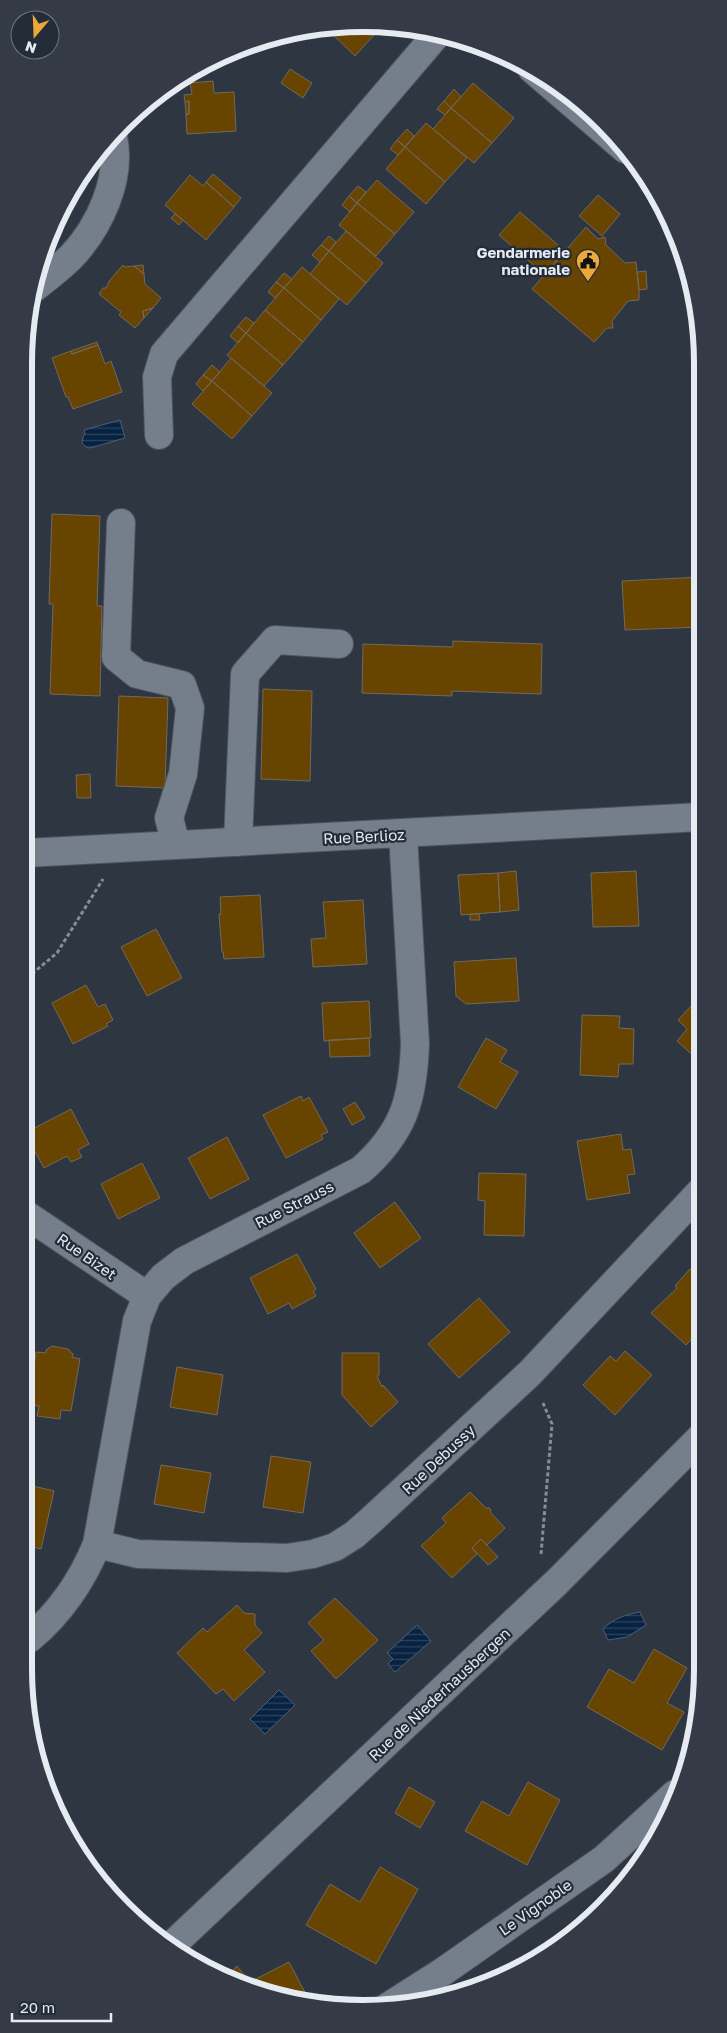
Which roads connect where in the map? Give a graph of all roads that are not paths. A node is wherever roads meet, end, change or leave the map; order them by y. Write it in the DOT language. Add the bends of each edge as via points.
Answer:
graph roads {
  1 [pos="432,40"];
  2 [pos="114,146"];
  3 [pos="44,280"];
  4 [pos="159,435"];
  5 [pos="121,523"];
  6 [pos="339,644"];
  7 [pos="694,818"];
  8 [pos="403,834"];
  9 [pos="238,842"];
  10 [pos="176,845"];
  11 [pos="32,853"];
  12 [pos="694,1199"];
  13 [pos="32,1219"];
  14 [pos="147,1296"];
  15 [pos="694,1444"];
  16 [pos="97,1544"];
  17 [pos="32,1636"];
  18 [pos="666,1802"];
  19 [pos="176,1942"];
  20 [pos="401,1999"];
  1 -- 4 [label="street" via="164,354 157,377"];
  2 -- 3 [label="street" via="113,179 92,229 72,256"];
  5 -- 10 [label="street" via="116,657 138,674 182,684 190,708 183,774 169,818"];
  6 -- 9 [label="street" via="275,640 245,674"];
  7 -- 8 [label="street, Rue Berlioz"];
  8 -- 9 [label="street, Rue Berlioz"];
  8 -- 14 [label="street, Rue Strauss" via="415,1044 414,1074 400,1124 377,1156 361,1170 184,1260 163,1276"];
  9 -- 10 [label="street, Rue Berlioz"];
  10 -- 11 [label="street, Rue Berlioz"];
  12 -- 16 [label="street, Rue Debussy" via="530,1373 354,1535 335,1547 314,1554 278,1558 138,1554"];
  13 -- 14 [label="street, Rue Bizet"];
  14 -- 16 [label="street, Rue Strauss" via="137,1321 128,1364"];
  15 -- 19 [label="street, Rue de Niederhausbergen" via="557,1582"];
  16 -- 17 [label="street, Rue Strauss" via="88,1568 74,1590"];
  18 -- 20 [label="street, Le Vignoble" via="604,1859"];
}
